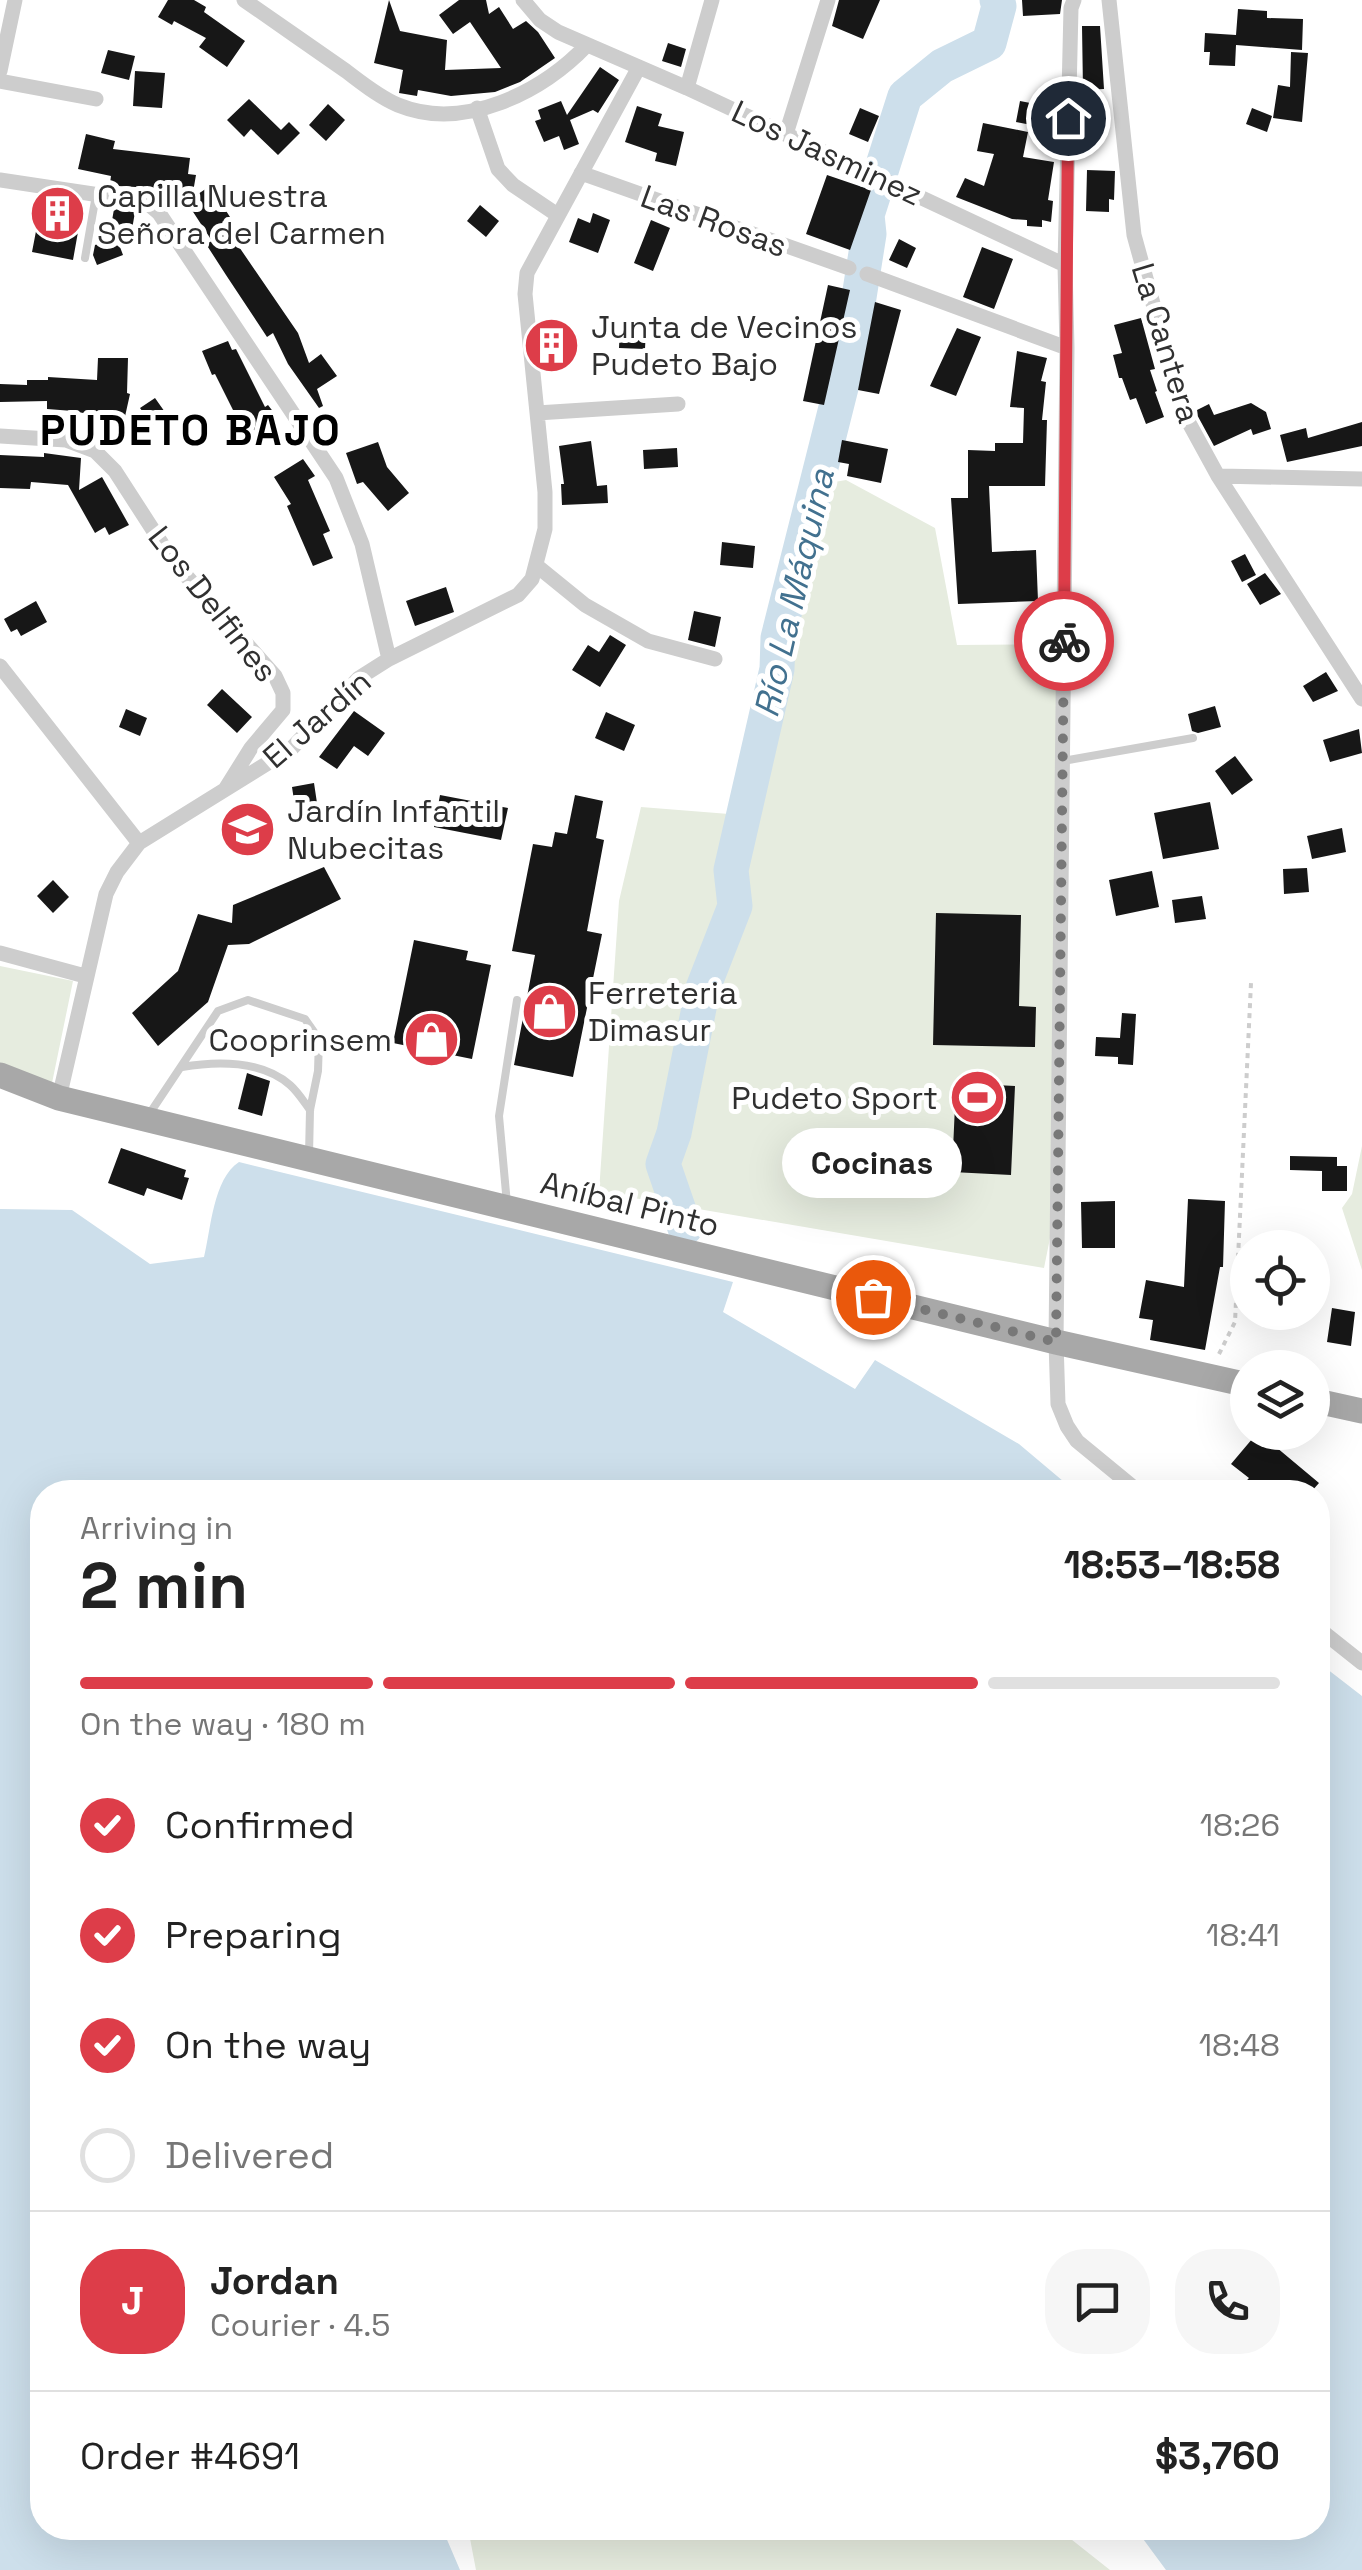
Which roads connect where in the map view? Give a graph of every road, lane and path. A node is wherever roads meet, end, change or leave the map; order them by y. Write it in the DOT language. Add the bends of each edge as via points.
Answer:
graph roads {
  1 [pos="15,0"];
  2 [pos="244,0"];
  3 [pos="523,0"];
  4 [pos="712,0"];
  5 [pos="828,0"];
  6 [pos="1074,0"];
  7 [pos="1110,0"];
  8 [pos="587,45"];
  9 [pos="638,67"];
  10 [pos="0,72"];
  11 [pos="0,80"];
  12 [pos="688,88"];
  13 [pos="96,99"];
  14 [pos="478,108"];
  15 [pos="786,134"];
  16 [pos="580,173"];
  17 [pos="0,180"];
  18 [pos="96,195"];
  19 [pos="556,214"];
  20 [pos="85,258"];
  21 [pos="1065,265"];
  22 [pos="849,268"];
  23 [pos="867,274"];
  24 [pos="1067,348"];
  25 [pos="678,404"];
  26 [pos="537,413"];
  27 [pos="0,436"];
  28 [pos="1218,476"];
  29 [pos="1362,479"];
  30 [pos="536,566"];
  31 [pos="388,658"];
  32 [pos="715,660"];
  33 [pos="0,666"];
  34 [pos="1362,699"];
  35 [pos="1193,738"];
  36 [pos="1062,761"];
  37 [pos="224,792"];
  38 [pos="140,843"];
  39 [pos="0,953"];
  40 [pos="85,976"];
  41 [pos="1250,983"];
  42 [pos="517,1000"];
  43 [pos="180,1068"];
  44 [pos="0,1075"];
  45 [pos="59,1098"];
  46 [pos="310,1110"];
  47 [pos="146,1120"];
  48 [pos="309,1159"];
  49 [pos="507,1208"];
  50 [pos="1056,1342"];
  51 [pos="1206,1376"];
  52 [pos="1230,1381"];
  53 [pos="1330,1404"];
  54 [pos="1362,1411"];
  55 [pos="1124,1480"];
  56 [pos="1330,1638"];
  57 [pos="1362,1663"];
  1 -- 10 [label="street"];
  2 -- 14 [label="street" via="388,101 420,112"];
  3 -- 8 [label="street, Los Jasminez" via="540,20"];
  4 -- 12 [label="street"];
  5 -- 15 [label="street"];
  6 -- 21 [label="street"];
  7 -- 28 [label="street, La Cantera" via="1134,235 1183,412"];
  8 -- 9 [label="street, Los Jasminez"];
  8 -- 14 [label="street" via="535,88"];
  9 -- 12 [label="street, Los Jasminez"];
  9 -- 16 [label="street"];
  11 -- 13 [label="street"];
  12 -- 15 [label="street, Los Jasminez"];
  14 -- 19 [label="street" via="498,169"];
  15 -- 21 [label="street, Los Jasminez"];
  16 -- 19 [label="street"];
  16 -- 22 [label="street, Las Rosas"];
  17 -- 18 [label="street"];
  18 -- 20 [label="lane"];
  18 -- 31 [label="street" via="146,202 160,213 336,478 362,544"];
  19 -- 26 [label="street" via="527,273"];
  21 -- 24 [label="street"];
  23 -- 24 [label="street"];
  24 -- 36 [label="street"];
  25 -- 26 [label="street"];
  26 -- 30 [label="street" via="546,528"];
  27 -- 37 [label="street, Los Delfines" via="66,440 95,451 115,470 172,560 275,676 283,710"];
  28 -- 29 [label="street"];
  28 -- 34 [label="street, La Cantera"];
  30 -- 31 [label="street, El Jardín" via="518,595"];
  30 -- 32 [label="street" via="584,605 648,641"];
  31 -- 37 [label="street, El Jardín" via="359,678 292,748"];
  33 -- 38 [label="street"];
  35 -- 36 [label="lane"];
  36 -- 50 [label="street"];
  37 -- 38 [label="street, El Jardín"];
  38 -- 40 [label="street, El Jardín" via="106,894"];
  39 -- 40 [label="street"];
  40 -- 45 [label="street, El Jardín"];
  41 -- 51 [label="path" via="1235,1322"];
  42 -- 49 [label="lane" via="499,1116"];
  43 -- 46 [label="lane" via="251,1066 289,1083"];
  43 -- 46 [label="lane" via="218,1011 248,1000 305,1018 319,1039"];
  43 -- 47 [label="lane"];
  44 -- 45 [label="main road, Aníbal Pinto"];
  45 -- 47 [label="main road, Aníbal Pinto"];
  46 -- 48 [label="lane"];
  47 -- 48 [label="main road, Aníbal Pinto"];
  48 -- 49 [label="main road, Aníbal Pinto"];
  49 -- 50 [label="main road, Aníbal Pinto"];
  50 -- 51 [label="main road, Aníbal Pinto"];
  50 -- 55 [label="street" via="1058,1404 1067,1426"];
  51 -- 52 [label="main road, Aníbal Pinto"];
  53 -- 54 [label="main road"];
  56 -- 57 [label="street"];
}
